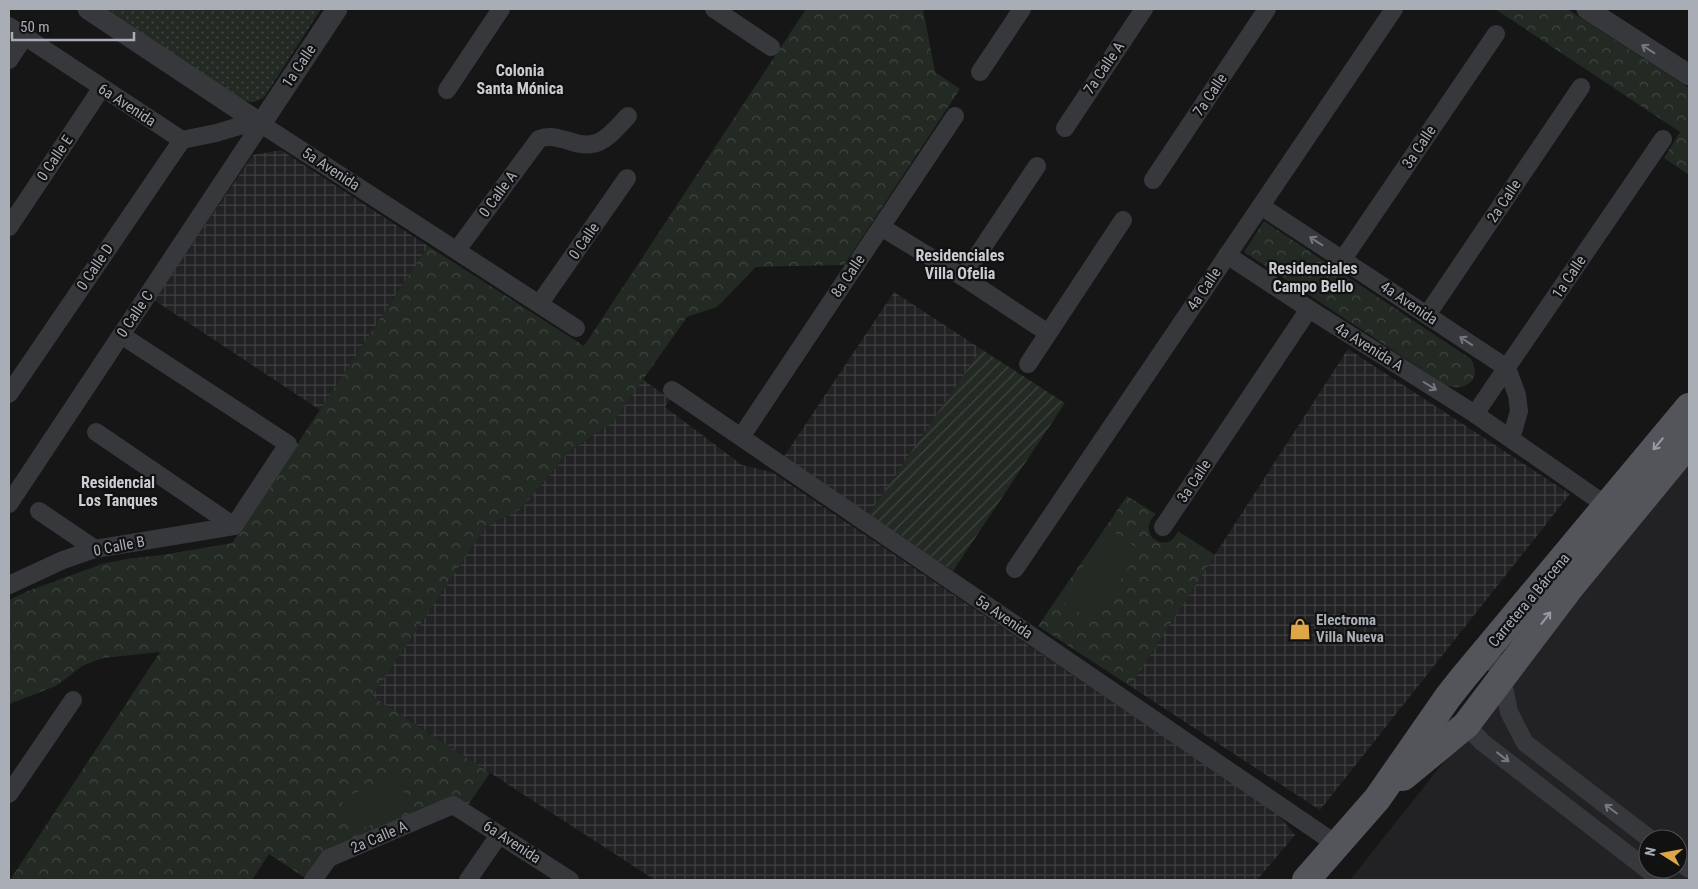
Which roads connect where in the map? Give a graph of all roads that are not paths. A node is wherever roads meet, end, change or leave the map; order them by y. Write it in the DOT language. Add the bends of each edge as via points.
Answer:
graph roads {
  1 [pos="88,9"];
  2 [pos="337,9"];
  3 [pos="501,9"];
  4 [pos="714,9"];
  5 [pos="1022,9"];
  6 [pos="1144,9"];
  7 [pos="1267,9"];
  8 [pos="1394,9"];
  9 [pos="1587,9"];
  10 [pos="9,26"];
  11 [pos="1496,34"];
  12 [pos="24,36"];
  13 [pos="770,47"];
  14 [pos="9,60"];
  15 [pos="980,72"];
  16 [pos="1689,75"];
  17 [pos="1581,87"];
  18 [pos="101,88"];
  19 [pos="447,90"];
  20 [pos="628,116"];
  21 [pos="955,116"];
  22 [pos="258,123"];
  23 [pos="1065,128"];
  24 [pos="1663,139"];
  25 [pos="182,140"];
  26 [pos="1037,166"];
  27 [pos="627,178"];
  28 [pos="1152,180"];
  29 [pos="1261,206"];
  30 [pos="1123,220"];
  31 [pos="9,227"];
  32 [pos="881,227"];
  33 [pos="457,250"];
  34 [pos="1227,255"];
  35 [pos="1343,259"];
  36 [pos="964,277"];
  37 [pos="540,303"];
  38 [pos="1308,310"];
  39 [pos="1427,315"];
  40 [pos="576,328"];
  41 [pos="1048,333"];
  42 [pos="121,334"];
  43 [pos="1028,364"];
  44 [pos="1507,368"];
  45 [pos="672,390"];
  46 [pos="9,393"];
  47 [pos="1689,407"];
  48 [pos="1475,414"];
  49 [pos="96,432"];
  50 [pos="740,437"];
  51 [pos="1510,440"];
  52 [pos="1689,443"];
  53 [pos="9,504"];
  54 [pos="1607,506"];
  55 [pos="39,511"];
  56 [pos="234,526"];
  57 [pos="1163,527"];
  58 [pos="95,549"];
  59 [pos="1015,569"];
  60 [pos="9,585"];
  61 [pos="1487,650"];
  62 [pos="1502,676"];
  63 [pos="1463,678"];
  64 [pos="73,700"];
  65 [pos="1432,721"];
  66 [pos="1466,725"];
  67 [pos="9,794"];
  68 [pos="1377,799"];
  69 [pos="453,805"];
  70 [pos="1638,830"];
  71 [pos="500,835"];
  72 [pos="1336,844"];
  73 [pos="313,880"];
  74 [pos="468,880"];
  75 [pos="570,880"];
  76 [pos="1306,880"];
  77 [pos="1661,880"];
  1 -- 22 [label="street, 5a Avenida"];
  2 -- 22 [label="street, 1a Calle"];
  3 -- 19 [label="street"];
  4 -- 13 [label="street"];
  5 -- 15 [label="street"];
  6 -- 23 [label="street, 7a Calle A"];
  7 -- 28 [label="street, 7a Calle"];
  8 -- 29 [label="street, 4a Calle"];
  16 -- 9 [label="street, one-way"];
  10 -- 12 [label="street, 6a Avenida"];
  11 -- 35 [label="street, 3a Calle"];
  12 -- 14 [label="street"];
  12 -- 18 [label="street, 6a Avenida"];
  17 -- 39 [label="street, 2a Calle"];
  18 -- 25 [label="street, 6a Avenida"];
  18 -- 31 [label="street, 0 Calle E"];
  20 -- 33 [label="street, 0 Calle A" via="596,144 587,146 548,136 539,139"];
  21 -- 32 [label="street, 8a Calle"];
  22 -- 25 [label="street"];
  22 -- 33 [label="street, 5a Avenida"];
  22 -- 42 [label="street, 0 Calle C"];
  24 -- 44 [label="street, 1a Calle"];
  25 -- 46 [label="street, 0 Calle D"];
  26 -- 36 [label="street"];
  27 -- 37 [label="street, 0 Calle"];
  29 -- 34 [label="street, 4a Calle"];
  35 -- 29 [label="street, 4a Avenida, one-way"];
  30 -- 41 [label="street"];
  32 -- 36 [label="street"];
  32 -- 50 [label="street, 8a Calle"];
  33 -- 37 [label="street, 5a Avenida"];
  34 -- 38 [label="street, 4a Avenida A"];
  34 -- 59 [label="street, 4a Calle"];
  35 -- 39 [label="street, 4a Avenida"];
  36 -- 41 [label="street"];
  37 -- 40 [label="street, 5a Avenida"];
  38 -- 48 [label="street, 4a Avenida A, one-way"];
  38 -- 57 [label="street, 3a Calle"];
  44 -- 39 [label="street, 4a Avenida, one-way"];
  41 -- 43 [label="street"];
  42 -- 53 [label="street, 0 Calle C"];
  42 -- 56 [label="street" via="288,444"];
  44 -- 48 [label="street, 1a Calle"];
  44 -- 51 [label="street" via="1519,411"];
  45 -- 50 [label="street, 5a Avenida"];
  47 -- 54 [label="main road, Carretera a Bárcena, one-way"];
  48 -- 51 [label="street, 4a Avenida A"];
  49 -- 56 [label="street"];
  50 -- 72 [label="street, 5a Avenida"];
  51 -- 54 [label="street, 4a Avenida A"];
  62 -- 52 [label="main road, Carretera a Bárcena, one-way"];
  54 -- 61 [label="main road, Carretera a Bárcena"];
  55 -- 58 [label="street"];
  56 -- 58 [label="street, 0 Calle B"];
  58 -- 60 [label="street, 0 Calle B" via="62,560"];
  61 -- 62 [label="street"];
  61 -- 63 [label="main road, Carretera a Bárcena"];
  62 -- 66 [label="main road, Carretera a Bárcena"];
  70 -- 62 [label="street, one-way" via="1525,743 1509,712"];
  63 -- 65 [label="main road, Carretera a Bárcena"];
  63 -- 66 [label="main road"];
  64 -- 67 [label="street"];
  65 -- 66 [label="main road"];
  65 -- 68 [label="main road, Carretera a Bárcena"];
  66 -- 68 [label="main road, Carretera a Bárcena"];
  66 -- 77 [label="street, one-way" via="1482,742"];
  68 -- 72 [label="main road, Carretera a Bárcena"];
  69 -- 71 [label="street, 6a Avenida"];
  69 -- 73 [label="street, 2a Calle A" via="330,858"];
  71 -- 74 [label="street"];
  71 -- 75 [label="street, 6a Avenida"];
  72 -- 76 [label="main road, Carretera a Bárcena"];
}
